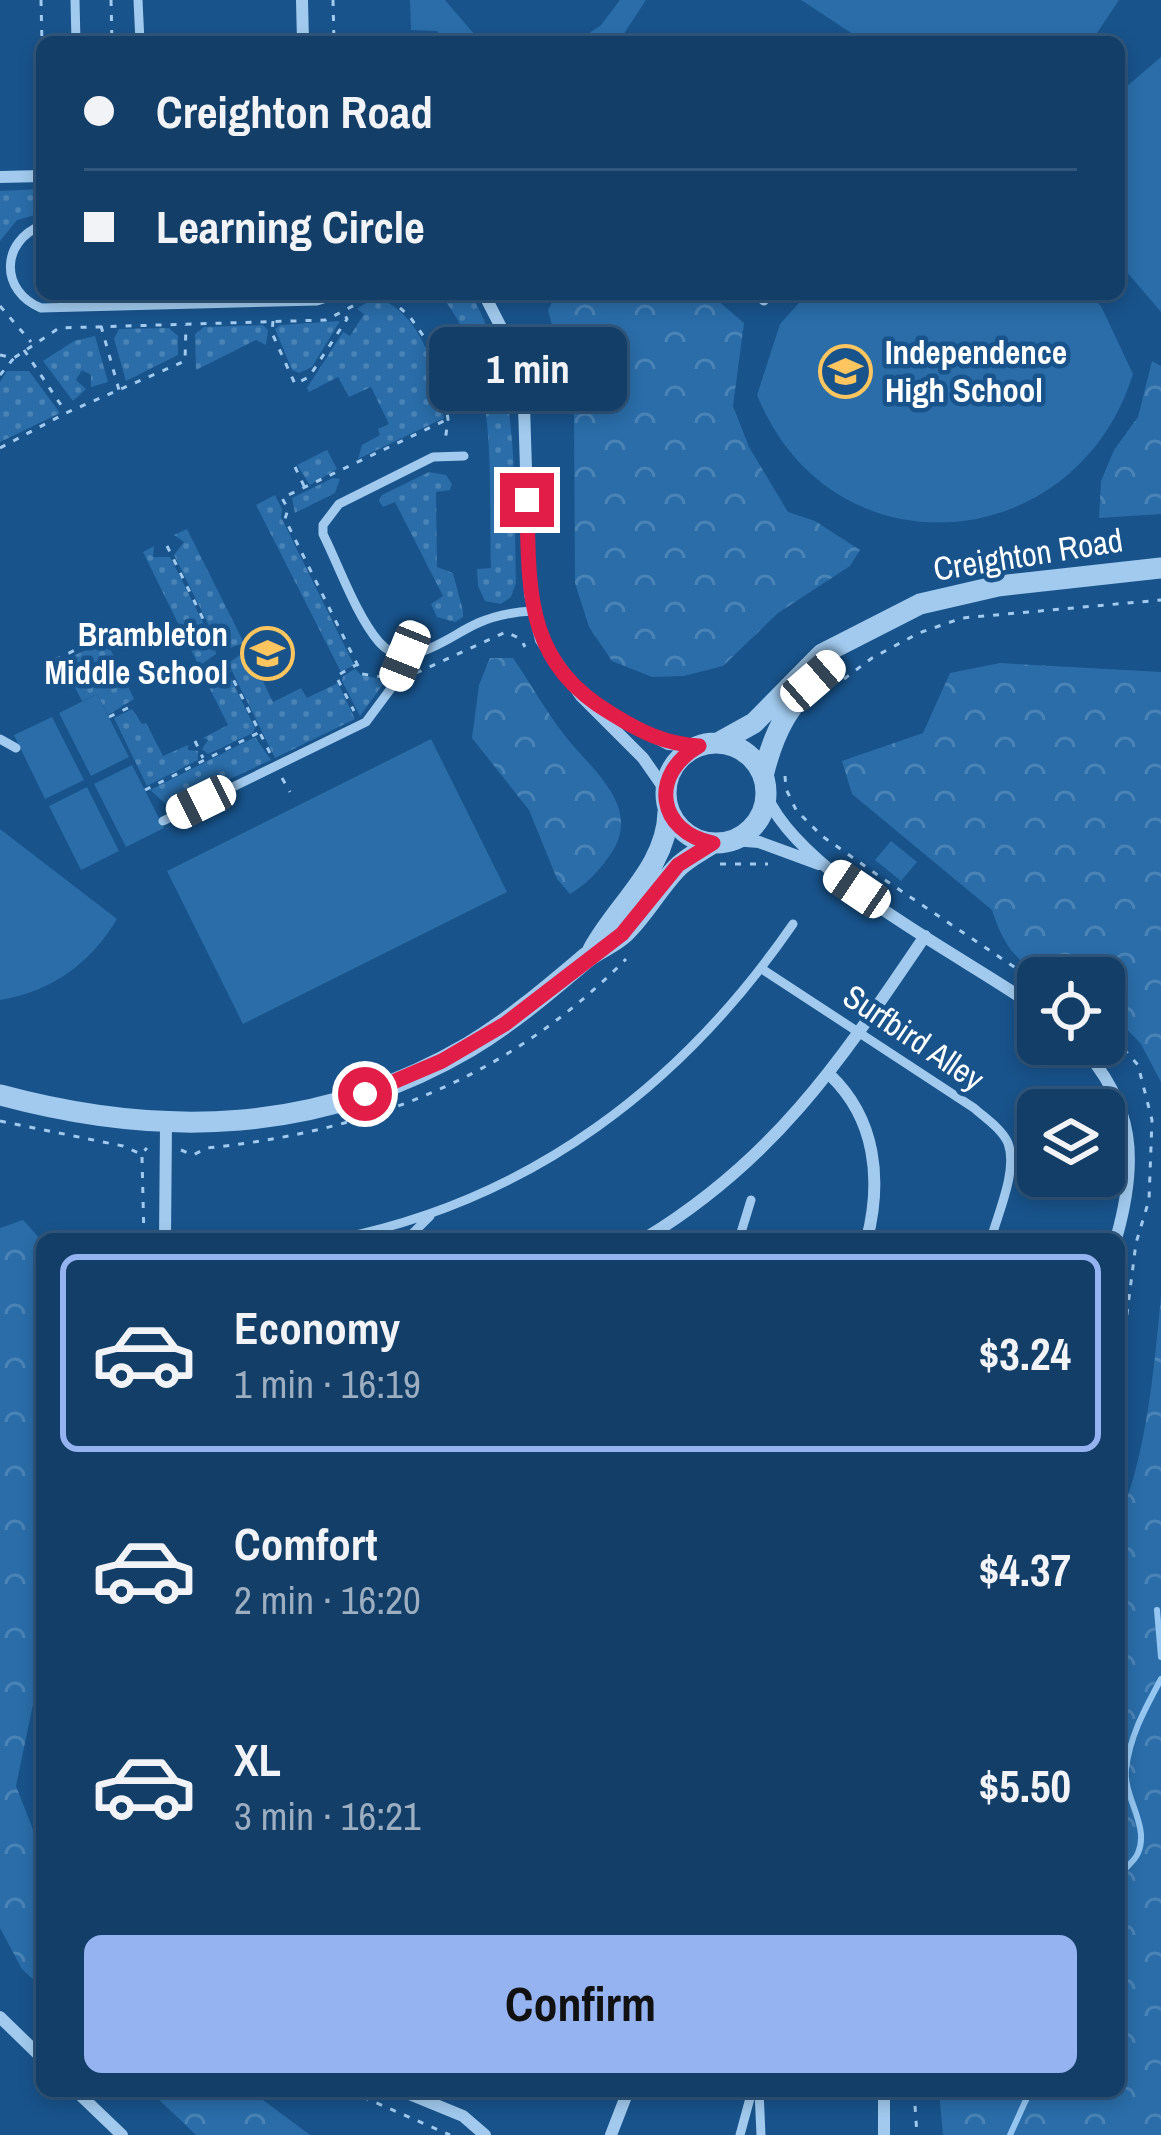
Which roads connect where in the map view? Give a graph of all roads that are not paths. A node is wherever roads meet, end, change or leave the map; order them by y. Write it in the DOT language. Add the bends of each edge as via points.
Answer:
graph roads {
  1 [pos="75,0"];
  2 [pos="138,0"];
  3 [pos="302,0"];
  4 [pos="76,36"];
  5 [pos="140,36"];
  6 [pos="303,36"];
  7 [pos="36,176"];
  8 [pos="0,177"];
  9 [pos="36,229"];
  10 [pos="320,300"];
  11 [pos="487,300"];
  12 [pos="464,456"];
  13 [pos="1161,568"];
  14 [pos="532,611"];
  15 [pos="844,645"];
  16 [pos="405,656"];
  17 [pos="581,696"];
  18 [pos="0,739"];
  19 [pos="708,744"];
  20 [pos="16,748"];
  21 [pos="765,786"];
  22 [pos="667,801"];
  23 [pos="163,821"];
  24 [pos="721,850"];
  25 [pos="820,864"];
  26 [pos="793,923"];
  27 [pos="925,936"];
  28 [pos="590,956"];
  29 [pos="762,969"];
  30 [pos="1017,996"];
  31 [pos="860,1033"];
  32 [pos="1096,1065"];
  33 [pos="830,1075"];
  34 [pos="0,1095"];
  35 [pos="166,1124"];
  36 [pos="751,1199"];
  37 [pos="434,1212"];
  38 [pos="165,1233"];
  39 [pos="359,1233"];
  40 [pos="413,1233"];
  41 [pos="653,1233"];
  42 [pos="742,1233"];
  43 [pos="868,1233"];
  44 [pos="992,1233"];
  45 [pos="1117,1233"];
  46 [pos="3,2026"];
  47 [pos="36,2053"];
  48 [pos="82,2097"];
  49 [pos="417,2097"];
  50 [pos="626,2097"];
  51 [pos="754,2097"];
  52 [pos="757,2097"];
  53 [pos="884,2097"];
  54 [pos="122,2135"];
  55 [pos="485,2135"];
  56 [pos="611,2135"];
  57 [pos="740,2135"];
  58 [pos="761,2135"];
  59 [pos="884,2135"];
  1 -- 4 [label="lane"];
  2 -- 5 [label="lane"];
  3 -- 6 [label="street"];
  7 -- 8 [label="street"];
  9 -- 10 [label="lane" via="17,240 7,261 12,286 41,308"];
  11 -- 14 [label="street" via="510,345 524,406"];
  12 -- 16 [label="lane" via="433,457 339,504 323,525 374,635"];
  13 -- 15 [label="street, Creighton Road" via="957,593"];
  14 -- 16 [label="lane" via="480,622"];
  14 -- 17 [label="street" via="541,640"];
  15 -- 19 [label="street, Creighton Road" via="822,654 754,723"];
  15 -- 21 [label="street, Creighton Road" via="787,709 772,736"];
  16 -- 23 [label="lane" via="366,722"];
  17 -- 19 [label="street" via="668,744"];
  17 -- 22 [label="street" via="643,758"];
  18 -- 20 [label="lane"];
  19 -- 21 [label="street" via="746,753"];
  19 -- 22 [label="street, Creighton Road" via="675,764"];
  21 -- 24 [label="street, Creighton Road" via="756,823"];
  21 -- 25 [label="street" via="787,829"];
  22 -- 24 [label="street" via="686,833"];
  22 -- 28 [label="street, Creighton Road" via="660,852"];
  24 -- 25 [label="street" via="759,842"];
  24 -- 28 [label="street, Creighton Road" via="678,865 622,934"];
  25 -- 27 [label="street"];
  26 -- 29 [label="lane"];
  27 -- 30 [label="street"];
  27 -- 31 [label="street"];
  28 -- 35 [label="street, Creighton Road" via="467,1048 365,1094 259,1118"];
  29 -- 31 [label="lane, Surfbird Alley"];
  29 -- 37 [label="lane" via="686,1055 597,1128 518,1176"];
  31 -- 33 [label="street"];
  31 -- 44 [label="lane, Surfbird Alley" via="974,1108 1008,1144"];
  32 -- 45 [label="street" via="1125,1118 1130,1173"];
  33 -- 41 [label="street" via="761,1150"];
  33 -- 43 [label="street" via="865,1123 876,1185"];
  34 -- 35 [label="street, Creighton Road"];
  35 -- 38 [label="street"];
  36 -- 42 [label="lane"];
  37 -- 39 [label="lane"];
  37 -- 40 [label="lane"];
  46 -- 47 [label="street"];
  48 -- 54 [label="street"];
  49 -- 55 [label="street"];
  50 -- 56 [label="street"];
  51 -- 57 [label="lane"];
  52 -- 58 [label="lane"];
  53 -- 59 [label="street"];
}
